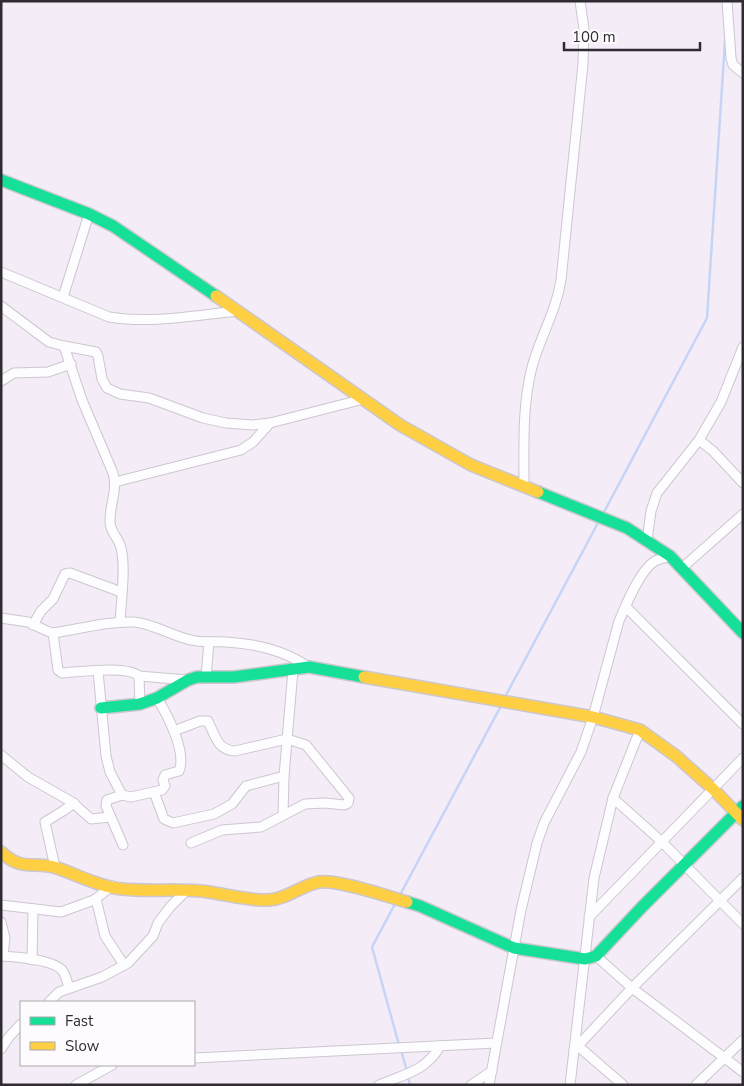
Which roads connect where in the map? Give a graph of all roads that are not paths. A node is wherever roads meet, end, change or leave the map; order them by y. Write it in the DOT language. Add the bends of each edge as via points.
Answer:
graph roads {
  1 [pos="580,1"];
  2 [pos="727,1"];
  3 [pos="743,73"];
  4 [pos="1,180"];
  5 [pos="89,214"];
  6 [pos="1,272"];
  7 [pos="63,297"];
  8 [pos="1,306"];
  9 [pos="239,311"];
  10 [pos="64,346"];
  11 [pos="743,347"];
  12 [pos="71,364"];
  13 [pos="1,381"];
  14 [pos="364,399"];
  15 [pos="270,423"];
  16 [pos="699,440"];
  17 [pos="116,482"];
  18 [pos="742,482"];
  19 [pos="524,486"];
  20 [pos="743,514"];
  21 [pos="647,541"];
  22 [pos="670,556"];
  23 [pos="682,568"];
  24 [pos="121,592"];
  25 [pos="626,607"];
  26 [pos="1,618"];
  27 [pos="120,622"];
  28 [pos="33,625"];
  29 [pos="53,632"];
  30 [pos="743,633"];
  31 [pos="209,642"];
  32 [pos="309,668"];
  33 [pos="293,670"];
  34 [pos="98,671"];
  35 [pos="139,676"];
  36 [pos="206,677"];
  37 [pos="188,680"];
  38 [pos="156,698"];
  39 [pos="140,704"];
  40 [pos="101,708"];
  41 [pos="593,717"];
  42 [pos="743,724"];
  43 [pos="640,730"];
  44 [pos="174,731"];
  45 [pos="287,739"];
  46 [pos="1,755"];
  47 [pos="743,758"];
  48 [pos="284,776"];
  49 [pos="713,789"];
  50 [pos="154,792"];
  51 [pos="122,795"];
  52 [pos="613,798"];
  53 [pos="74,803"];
  54 [pos="740,813"];
  55 [pos="283,814"];
  56 [pos="110,817"];
  57 [pos="661,841"];
  58 [pos="191,843"];
  59 [pos="123,845"];
  60 [pos="1,852"];
  61 [pos="684,866"];
  62 [pos="55,867"];
  63 [pos="743,878"];
  64 [pos="112,886"];
  65 [pos="187,890"];
  66 [pos="96,899"];
  67 [pos="720,902"];
  68 [pos="2,908"];
  69 [pos="33,909"];
  70 [pos="589,917"];
  71 [pos="1,922"];
  72 [pos="743,924"];
  73 [pos="514,948"];
  74 [pos="2,956"];
  75 [pos="591,958"];
  76 [pos="32,960"];
  77 [pos="124,966"];
  78 [pos="69,988"];
  79 [pos="632,988"];
  80 [pos="50,1001"];
  81 [pos="20,1025"];
  82 [pos="743,1040"];
  83 [pos="496,1044"];
  84 [pos="440,1046"];
  85 [pos="576,1048"];
  86 [pos="1,1049"];
  87 [pos="725,1057"];
  88 [pos="195,1058"];
  89 [pos="110,1066"];
  90 [pos="492,1070"];
  91 [pos="743,1072"];
  92 [pos="76,1085"];
  93 [pos="380,1085"];
  94 [pos="471,1085"];
  95 [pos="489,1085"];
  96 [pos="570,1085"];
  97 [pos="623,1085"];
  98 [pos="696,1085"];
  1 -- 19 [label="street" via="584,29 582,64 561,280 558,300 532,366 528,386"];
  2 -- 3 [label="street" via="731,58 733,65"];
  4 -- 5 [label="street"];
  5 -- 7 [label="street"];
  5 -- 9 [label="street" via="137,240"];
  6 -- 7 [label="street"];
  7 -- 9 [label="street" via="109,317 145,321"];
  8 -- 10 [label="street" via="39,336"];
  9 -- 14 [label="street"];
  10 -- 12 [label="street"];
  10 -- 15 [label="street" via="96,352 107,388 120,394 149,398 226,423"];
  11 -- 16 [label="street" via="721,402"];
  12 -- 13 [label="street" via="48,372 14,373"];
  12 -- 17 [label="street" via="82,400"];
  14 -- 15 [label="street"];
  14 -- 19 [label="street" via="437,447 471,465"];
  15 -- 17 [label="street" via="241,450"];
  16 -- 18 [label="street"];
  16 -- 21 [label="street" via="657,493"];
  17 -- 24 [label="street" via="110,523 123,560"];
  19 -- 21 [label="street" via="627,528"];
  20 -- 23 [label="street"];
  21 -- 22 [label="street"];
  22 -- 23 [label="street"];
  22 -- 25 [label="street" via="655,561 645,571"];
  23 -- 30 [label="street"];
  24 -- 27 [label="street"];
  24 -- 28 [label="street" via="65,574 53,599"];
  25 -- 41 [label="street" via="619,621"];
  25 -- 42 [label="street"];
  26 -- 28 [label="street"];
  27 -- 29 [label="street"];
  27 -- 31 [label="street" via="142,624 177,637"];
  28 -- 29 [label="street"];
  29 -- 34 [label="street" via="59,672"];
  31 -- 32 [label="street" via="256,645 289,655"];
  31 -- 36 [label="street"];
  32 -- 33 [label="street"];
  32 -- 41 [label="street"];
  33 -- 36 [label="street"];
  33 -- 45 [label="street"];
  34 -- 35 [label="street" via="130,671"];
  34 -- 40 [label="street"];
  35 -- 37 [label="street"];
  35 -- 39 [label="street"];
  36 -- 37 [label="street"];
  37 -- 38 [label="street"];
  38 -- 39 [label="street"];
  38 -- 44 [label="street"];
  39 -- 40 [label="street"];
  40 -- 51 [label="street" via="106,756"];
  41 -- 43 [label="street"];
  41 -- 73 [label="street" via="574,767 544,823"];
  43 -- 49 [label="street"];
  43 -- 52 [label="street"];
  44 -- 45 [label="street" via="208,721 222,748 229,751"];
  44 -- 50 [label="street" via="180,768 165,775 164,789"];
  45 -- 48 [label="street"];
  45 -- 55 [label="street" via="306,745 349,798 344,805 305,804"];
  46 -- 53 [label="street" via="28,777"];
  47 -- 49 [label="street"];
  48 -- 50 [label="street" via="246,786 232,804 214,814 173,822 164,819"];
  48 -- 55 [label="street"];
  49 -- 54 [label="street"];
  49 -- 57 [label="street"];
  50 -- 51 [label="street" via="131,797"];
  51 -- 56 [label="street" via="105,803"];
  52 -- 57 [label="street"];
  52 -- 70 [label="street" via="594,878"];
  53 -- 56 [label="street" via="91,819"];
  53 -- 62 [label="street" via="45,822"];
  54 -- 61 [label="street"];
  55 -- 58 [label="street" via="261,827 222,830"];
  56 -- 59 [label="street"];
  57 -- 61 [label="street"];
  57 -- 70 [label="street"];
  60 -- 62 [label="street" via="18,864"];
  61 -- 67 [label="street"];
  61 -- 75 [label="street"];
  62 -- 64 [label="street"];
  63 -- 67 [label="street"];
  64 -- 65 [label="street" via="158,891"];
  64 -- 66 [label="street"];
  65 -- 73 [label="street" via="270,900 318,882 330,882 420,906"];
  65 -- 77 [label="street" via="158,923 153,936"];
  66 -- 69 [label="street" via="61,912"];
  66 -- 77 [label="street" via="105,936"];
  67 -- 72 [label="street"];
  67 -- 79 [label="street"];
  68 -- 69 [label="street"];
  69 -- 76 [label="street"];
  70 -- 75 [label="street"];
  71 -- 74 [label="street" via="5,938"];
  73 -- 75 [label="street"];
  73 -- 83 [label="street"];
  74 -- 76 [label="street"];
  75 -- 79 [label="street"];
  75 -- 85 [label="street"];
  76 -- 78 [label="street" via="60,968"];
  77 -- 78 [label="street" via="102,978"];
  78 -- 80 [label="street"];
  79 -- 85 [label="street"];
  79 -- 87 [label="street"];
  81 -- 86 [label="street"];
  82 -- 87 [label="street"];
  83 -- 84 [label="street"];
  83 -- 90 [label="street"];
  84 -- 88 [label="street"];
  84 -- 93 [label="street" via="424,1066"];
  85 -- 96 [label="street"];
  85 -- 97 [label="street"];
  87 -- 91 [label="street"];
  87 -- 98 [label="street"];
  89 -- 92 [label="street"];
  90 -- 94 [label="street"];
  90 -- 95 [label="street"];
}
